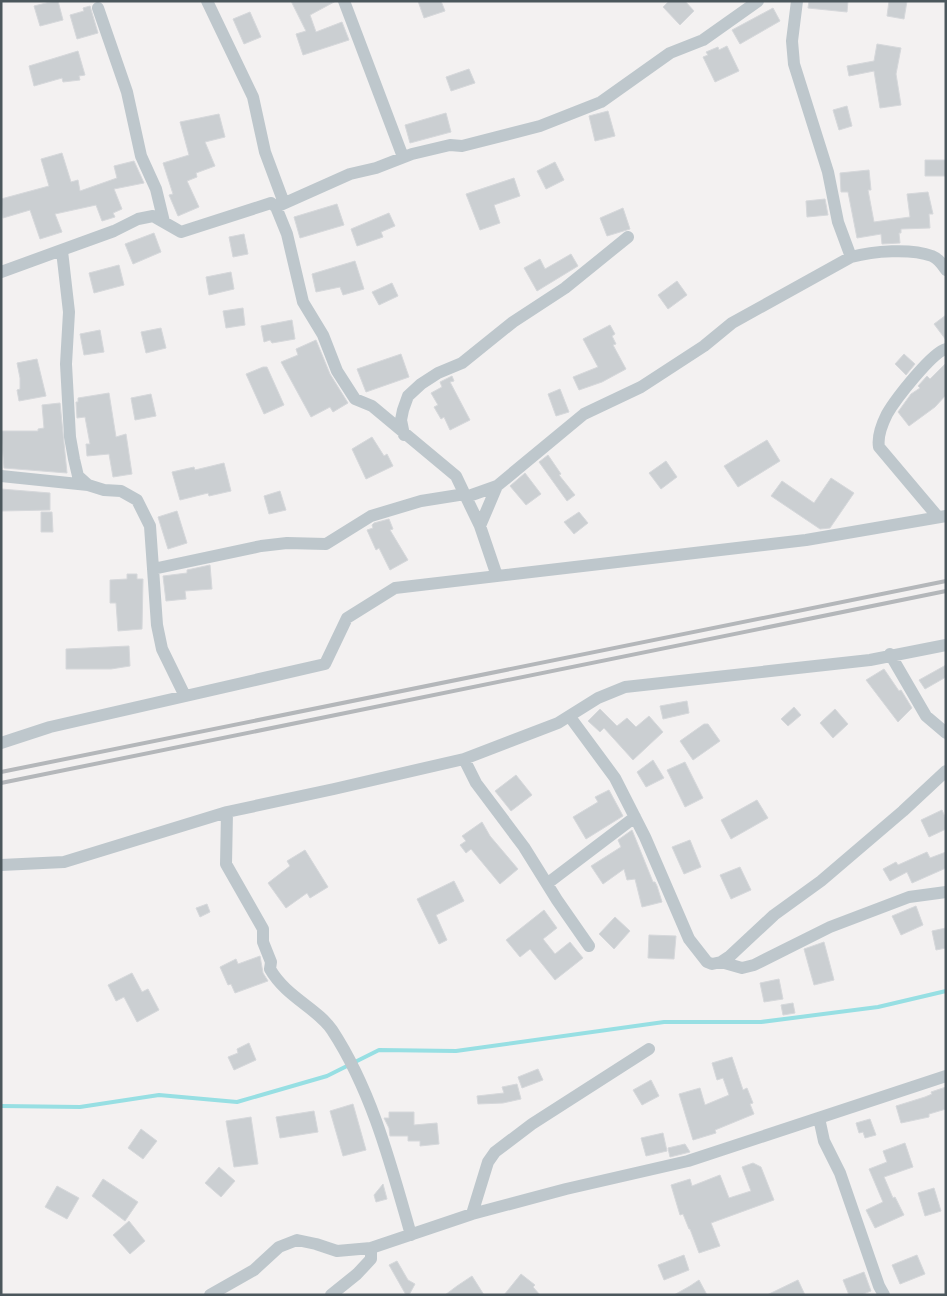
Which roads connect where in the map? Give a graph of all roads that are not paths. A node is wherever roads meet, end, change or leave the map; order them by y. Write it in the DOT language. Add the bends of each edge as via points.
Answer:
graph roads {
  1 [pos="207,1"];
  2 [pos="344,1"];
  3 [pos="758,1"];
  4 [pos="797,1"];
  5 [pos="98,8"];
  6 [pos="403,157"];
  7 [pos="280,205"];
  8 [pos="164,222"];
  9 [pos="628,237"];
  10 [pos="62,251"];
  11 [pos="851,257"];
  12 [pos="946,270"];
  13 [pos="1,272"];
  14 [pos="946,349"];
  15 [pos="404,435"];
  16 [pos="1,476"];
  17 [pos="88,485"];
  18 [pos="496,486"];
  19 [pos="465,495"];
  20 [pos="942,516"];
  21 [pos="480,526"];
  22 [pos="153,569"];
  23 [pos="497,576"];
  24 [pos="946,645"];
  25 [pos="890,654"];
  26 [pos="185,696"];
  27 [pos="570,717"];
  28 [pos="946,732"];
  29 [pos="1,743"];
  30 [pos="464,759"];
  31 [pos="946,771"];
  32 [pos="227,812"];
  33 [pos="634,817"];
  34 [pos="1,864"];
  35 [pos="548,883"];
  36 [pos="946,892"];
  37 [pos="589,946"];
  38 [pos="720,962"];
  39 [pos="649,1049"];
  40 [pos="946,1076"];
  41 [pos="819,1118"];
  42 [pos="472,1214"];
  43 [pos="411,1235"];
  44 [pos="372,1248"];
  45 [pos="210,1295"];
  46 [pos="331,1295"];
  47 [pos="884,1295"];
  1 -- 7 [label="street" via="253,97"];
  2 -- 6 [label="street"];
  3 -- 6 [label="street" via="703,40 670,53 602,102 540,126"];
  4 -- 11 [label="street" via="792,41 794,64 828,172 838,222"];
  5 -- 8 [label="street" via="127,92 141,156 156,189"];
  6 -- 7 [label="street" via="350,174"];
  7 -- 8 [label="street" via="266,203 181,232"];
  7 -- 15 [label="street" via="303,302 323,335 337,371 355,399 372,406"];
  8 -- 10 [label="street" via="153,216 138,218"];
  9 -- 15 [label="street" via="565,288 513,322 462,362 421,384 408,396 403,410"];
  10 -- 13 [label="street"];
  10 -- 17 [label="street" via="69,312 66,364 70,437 78,476"];
  11 -- 12 [label="street" via="870,252 919,253 933,256"];
  11 -- 18 [label="street" via="732,323 704,346 641,387 584,414"];
  14 -- 20 [label="street" via="929,360 899,398 887,414 877,439 879,447"];
  15 -- 19 [label="street" via="456,476"];
  16 -- 17 [label="street"];
  17 -- 22 [label="street" via="121,491 137,500 150,526"];
  18 -- 19 [label="street"];
  18 -- 21 [label="street"];
  19 -- 21 [label="street"];
  19 -- 22 [label="street" via="421,501 372,516 326,544 261,546"];
  20 -- 23 [label="street" via="806,540"];
  21 -- 23 [label="street"];
  22 -- 26 [label="street" via="162,649"];
  23 -- 26 [label="street" via="395,588 347,618 325,664"];
  24 -- 25 [label="street"];
  25 -- 27 [label="street" via="860,661 625,687 598,698"];
  25 -- 28 [label="street" via="926,716"];
  26 -- 29 [label="street" via="50,727"];
  27 -- 30 [label="street"];
  27 -- 33 [label="street" via="615,778"];
  30 -- 32 [label="street"];
  30 -- 35 [label="street" via="476,783"];
  31 -- 38 [label="street" via="828,875 774,915"];
  32 -- 34 [label="street" via="64,862"];
  32 -- 43 [label="street" via="226,864 263,929 270,969 291,996 330,1028 344,1051 387,1151"];
  33 -- 35 [label="street"];
  33 -- 38 [label="street" via="689,939 707,962"];
  35 -- 37 [label="street" via="556,900"];
  36 -- 38 [label="street" via="900,900 830,927 754,965 742,968"];
  39 -- 42 [label="street" via="532,1124 495,1152 488,1162"];
  40 -- 41 [label="street"];
  41 -- 42 [label="street" via="688,1161"];
  41 -- 47 [label="street" via="824,1140 840,1173"];
  42 -- 43 [label="street"];
  43 -- 44 [label="street"];
  44 -- 45 [label="street" via="337,1251 297,1240 279,1248 254,1270"];
  44 -- 46 [label="street" via="371,1259"];
}
